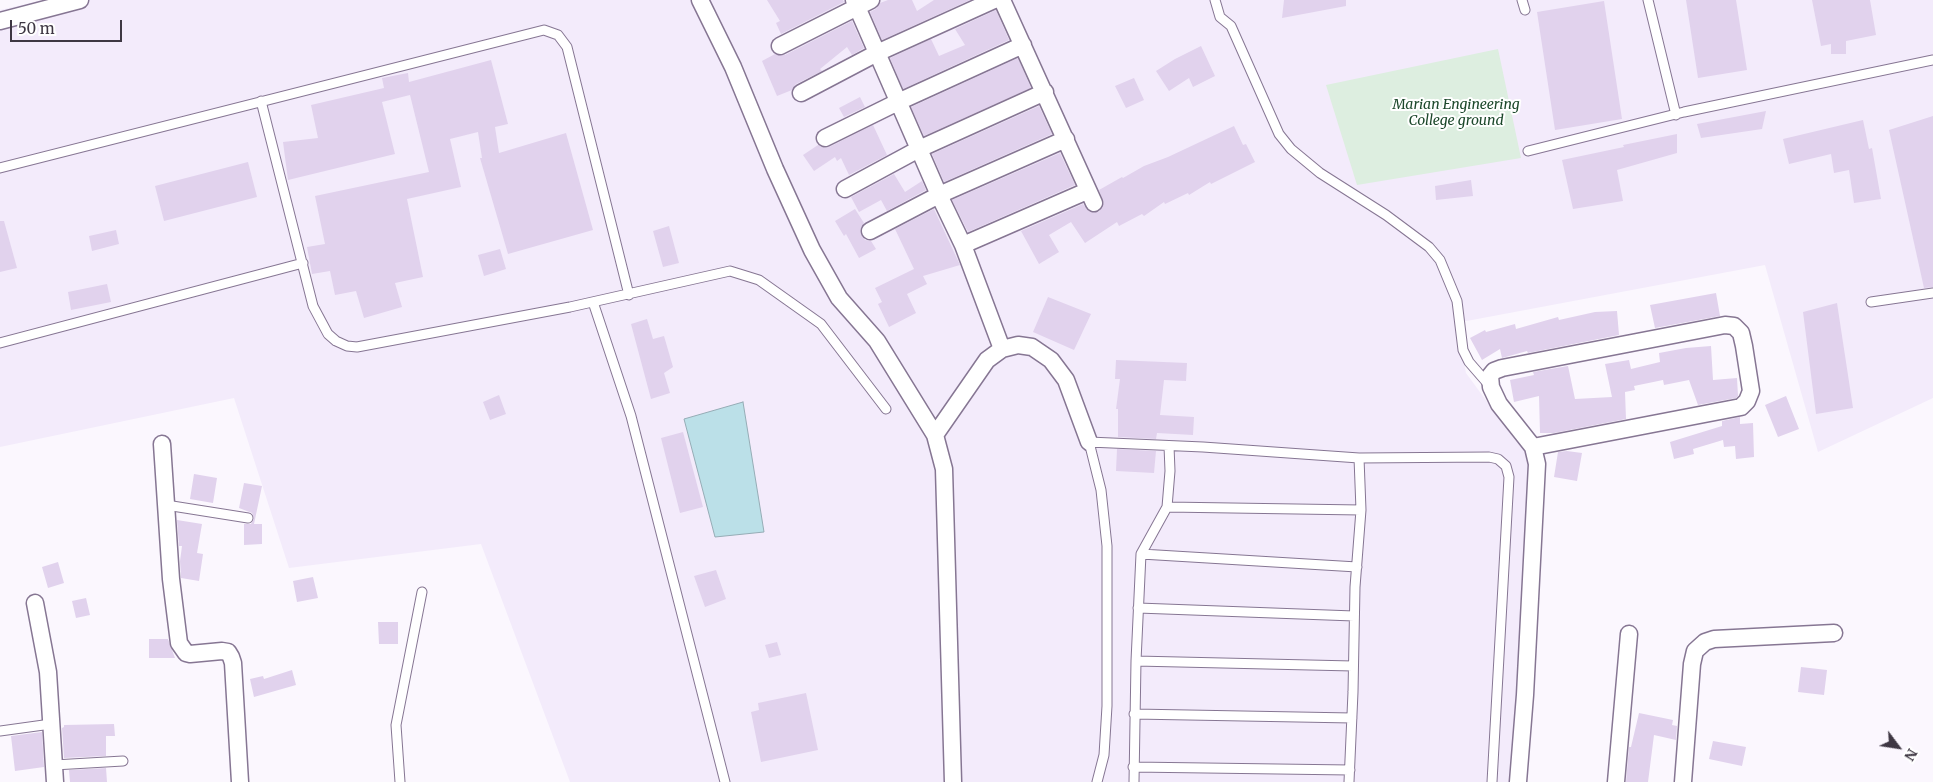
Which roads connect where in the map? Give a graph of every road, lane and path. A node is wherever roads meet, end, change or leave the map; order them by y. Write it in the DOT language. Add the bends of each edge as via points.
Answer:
graph roads {
  1 [pos="80,0"];
  2 [pos="700,0"];
  3 [pos="994,0"];
  4 [pos="1002,0"];
  5 [pos="1215,0"];
  6 [pos="1522,0"];
  7 [pos="1648,0"];
  8 [pos="861,2"];
  9 [pos="1525,10"];
  10 [pos="0,21"];
  11 [pos="1023,45"];
  12 [pos="780,46"];
  13 [pos="877,53"];
  14 [pos="1933,60"];
  15 [pos="1045,92"];
  16 [pos="801,93"];
  17 [pos="261,101"];
  18 [pos="898,102"];
  19 [pos="1676,115"];
  20 [pos="825,138"];
  21 [pos="1066,139"];
  22 [pos="919,149"];
  23 [pos="1528,151"];
  24 [pos="0,168"];
  25 [pos="845,189"];
  26 [pos="939,195"];
  27 [pos="870,231"];
  28 [pos="963,245"];
  29 [pos="303,264"];
  30 [pos="1933,293"];
  31 [pos="629,294"];
  32 [pos="593,302"];
  33 [pos="1871,302"];
  34 [pos="0,343"];
  35 [pos="1002,349"];
  36 [pos="1491,387"];
  37 [pos="886,409"];
  38 [pos="936,435"];
  39 [pos="1089,442"];
  40 [pos="162,444"];
  41 [pos="1169,446"];
  42 [pos="1533,447"];
  43 [pos="1359,458"];
  44 [pos="166,505"];
  45 [pos="1167,507"];
  46 [pos="1361,510"];
  47 [pos="248,518"];
  48 [pos="1141,554"];
  49 [pos="1357,567"];
  50 [pos="422,592"];
  51 [pos="35,603"];
  52 [pos="1138,608"];
  53 [pos="1354,616"];
  54 [pos="1834,633"];
  55 [pos="1629,634"];
  56 [pos="1136,661"];
  57 [pos="1354,666"];
  58 [pos="1134,714"];
  59 [pos="1352,718"];
  60 [pos="51,724"];
  61 [pos="0,730"];
  62 [pos="123,762"];
  63 [pos="54,765"];
  64 [pos="1133,766"];
  65 [pos="1350,770"];
  66 [pos="55,782"];
  67 [pos="240,782"];
  68 [pos="400,782"];
  69 [pos="725,782"];
  70 [pos="954,782"];
  71 [pos="1097,782"];
  72 [pos="1134,782"];
  73 [pos="1349,782"];
  74 [pos="1492,782"];
  75 [pos="1518,782"];
  76 [pos="1616,782"];
  77 [pos="1683,782"];
  1 -- 10 [label="street"];
  2 -- 38 [label="street" via="733,67 812,250 839,298 877,341"];
  3 -- 13 [label="street"];
  4 -- 11 [label="street"];
  5 -- 36 [label="lane" via="1220,16 1231,26 1279,134 1291,149 1320,173 1429,247 1440,260 1458,302 1463,350 1468,362"];
  6 -- 9 [label="lane"];
  7 -- 19 [label="lane"];
  8 -- 12 [label="street"];
  8 -- 13 [label="street"];
  11 -- 15 [label="street"];
  11 -- 18 [label="street"];
  13 -- 16 [label="street"];
  13 -- 18 [label="street"];
  14 -- 19 [label="lane"];
  15 -- 21 [label="street"];
  15 -- 22 [label="street"];
  17 -- 24 [label="lane"];
  17 -- 29 [label="lane"];
  17 -- 31 [label="lane" via="533,32 552,31 568,47"];
  18 -- 20 [label="street"];
  18 -- 22 [label="street"];
  19 -- 23 [label="lane"];
  21 -- 26 [label="street"];
  21 -- 28 [label="street" via="1090,197"];
  22 -- 25 [label="street"];
  22 -- 26 [label="street"];
  26 -- 27 [label="street"];
  26 -- 28 [label="street"];
  28 -- 35 [label="street"];
  29 -- 32 [label="lane" via="313,306 320,320 328,334 347,346 357,347"];
  29 -- 34 [label="lane"];
  30 -- 33 [label="lane"];
  31 -- 32 [label="lane"];
  31 -- 37 [label="lane" via="730,271 758,280 821,324"];
  32 -- 69 [label="lane" via="631,416"];
  35 -- 38 [label="street" via="987,360"];
  35 -- 39 [label="street" via="1018,345 1032,347 1051,360 1066,380"];
  36 -- 42 [label="street" via="1499,404"];
  36 -- 42 [label="street" via="1490,376 1502,368 1724,325 1734,326 1741,332 1751,391 1740,407"];
  38 -- 70 [label="street" via="944,469"];
  39 -- 41 [label="lane"];
  39 -- 71 [label="lane" via="1101,490 1107,546 1104,755"];
  40 -- 44 [label="street"];
  41 -- 43 [label="lane"];
  41 -- 45 [label="lane"];
  42 -- 75 [label="street" via="1537,464"];
  43 -- 46 [label="lane"];
  43 -- 74 [label="lane" via="1489,457 1506,466 1509,476"];
  44 -- 47 [label="lane"];
  44 -- 67 [label="street" via="171,579 181,648 190,654 228,652 233,662"];
  45 -- 46 [label="lane"];
  45 -- 48 [label="lane"];
  46 -- 49 [label="lane"];
  48 -- 49 [label="lane"];
  48 -- 52 [label="lane"];
  49 -- 53 [label="lane"];
  50 -- 68 [label="lane" via="396,725"];
  51 -- 60 [label="street" via="48,672"];
  52 -- 53 [label="lane"];
  52 -- 56 [label="lane"];
  53 -- 57 [label="lane"];
  54 -- 77 [label="street" via="1714,639 1695,651"];
  55 -- 76 [label="street"];
  56 -- 57 [label="lane"];
  56 -- 58 [label="lane"];
  57 -- 59 [label="lane"];
  58 -- 59 [label="lane"];
  58 -- 64 [label="lane"];
  59 -- 65 [label="lane"];
  60 -- 61 [label="lane"];
  60 -- 63 [label="street"];
  62 -- 63 [label="lane"];
  63 -- 66 [label="street"];
  64 -- 65 [label="lane"];
  64 -- 72 [label="lane"];
  65 -- 73 [label="lane"];
}
